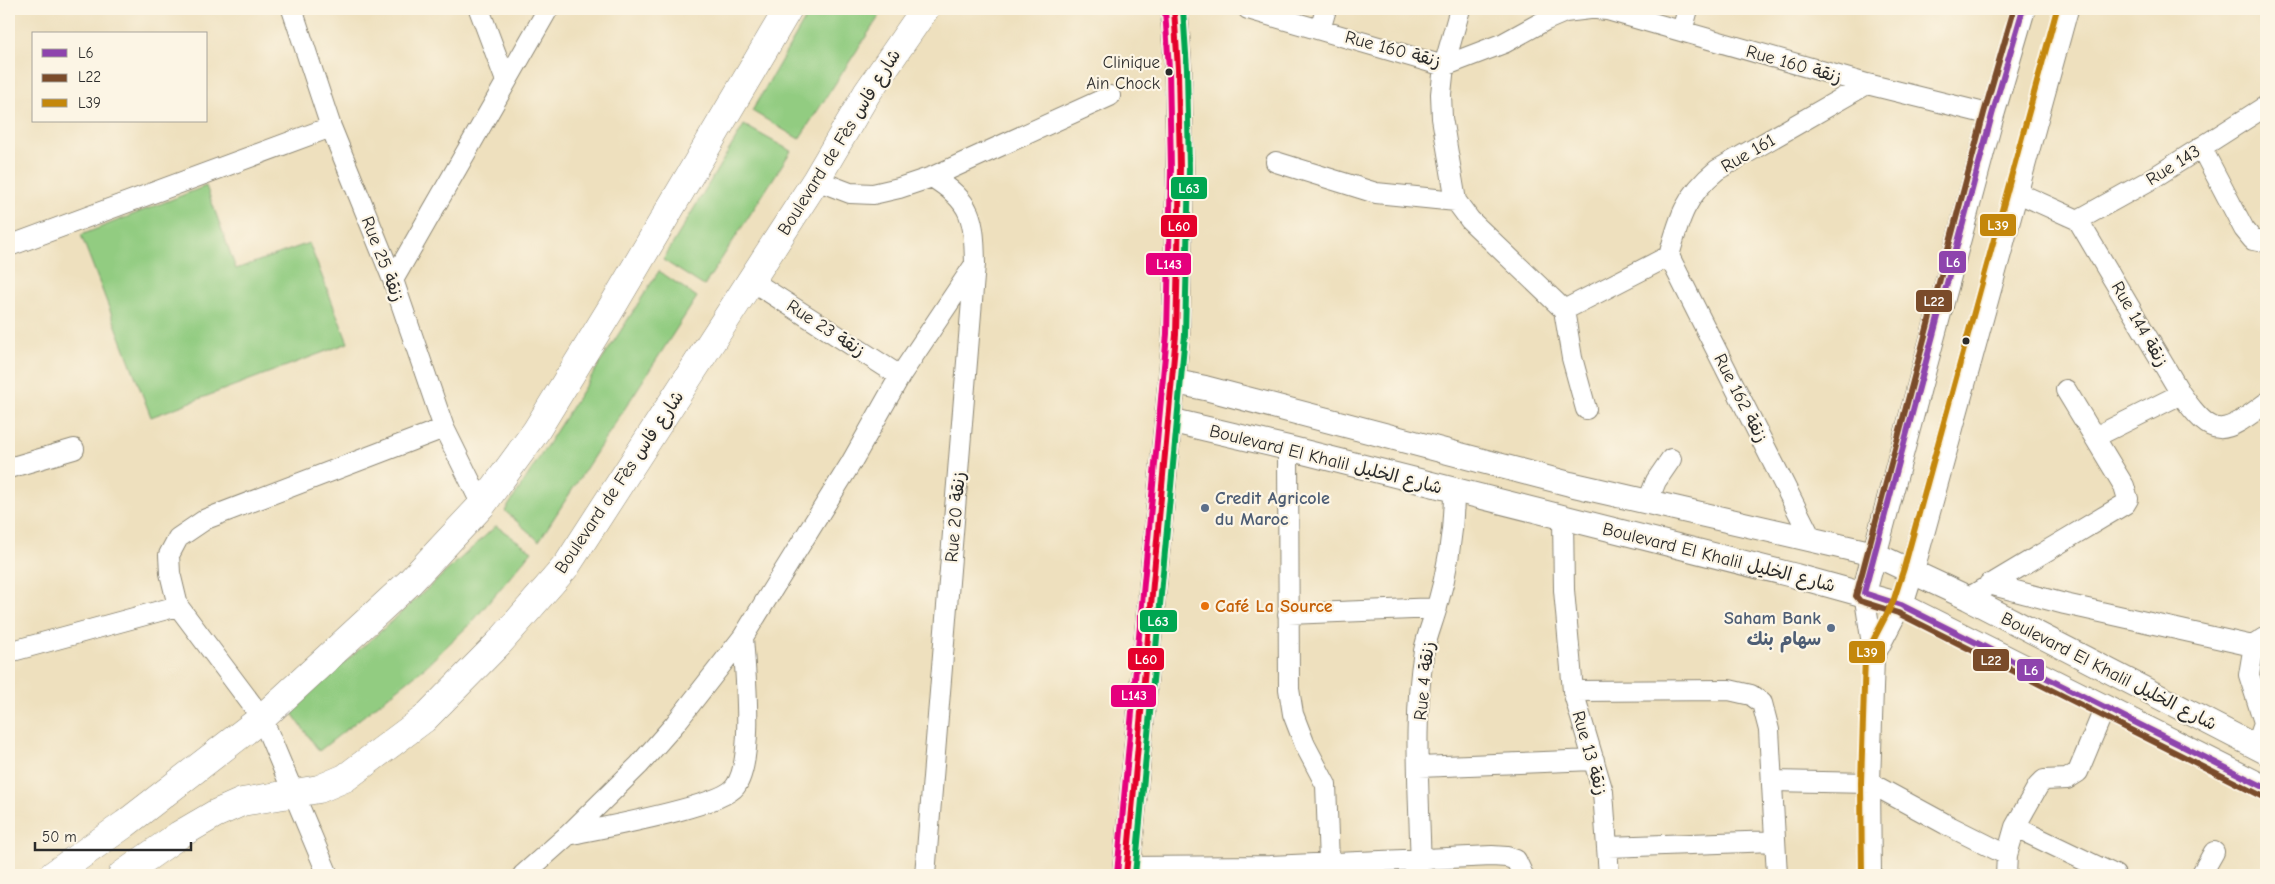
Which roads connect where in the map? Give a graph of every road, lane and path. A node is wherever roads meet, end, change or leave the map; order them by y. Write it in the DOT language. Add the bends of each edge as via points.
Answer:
graph roads {
  1 [pos="292,9"];
  2 [pos="479,9"];
  3 [pos="548,9"];
  4 [pos="788,9"];
  5 [pos="925,9"];
  6 [pos="1174,9"];
  7 [pos="1248,9"];
  8 [pos="1326,9"];
  9 [pos="1460,9"];
  10 [pos="1590,9"];
  11 [pos="1596,9"];
  12 [pos="1688,9"];
  13 [pos="2023,9"];
  14 [pos="2066,9"];
  15 [pos="1320,30"];
  16 [pos="1682,31"];
  17 [pos="1444,66"];
  18 [pos="506,82"];
  19 [pos="1867,84"];
  20 [pos="1110,96"];
  21 [pos="2266,106"];
  22 [pos="1992,115"];
  23 [pos="331,126"];
  24 [pos="2200,147"];
  25 [pos="1276,162"];
  26 [pos="932,177"];
  27 [pos="816,180"];
  28 [pos="2016,192"];
  29 [pos="1456,201"];
  30 [pos="2078,220"];
  31 [pos="2266,242"];
  32 [pos="9,246"];
  33 [pos="1669,256"];
  34 [pos="975,264"];
  35 [pos="393,280"];
  36 [pos="752,281"];
  37 [pos="1564,310"];
  38 [pos="900,376"];
  39 [pos="1172,381"];
  40 [pos="2066,390"];
  41 [pos="2181,394"];
  42 [pos="2266,403"];
  43 [pos="1586,409"];
  44 [pos="1169,420"];
  45 [pos="444,428"];
  46 [pos="2095,437"];
  47 [pos="1288,448"];
  48 [pos="74,449"];
  49 [pos="1671,459"];
  50 [pos="9,468"];
  51 [pos="1454,490"];
  52 [pos="1648,501"];
  53 [pos="482,505"];
  54 [pos="1563,518"];
  55 [pos="1812,540"];
  56 [pos="1874,554"];
  57 [pos="1912,570"];
  58 [pos="1989,584"];
  59 [pos="1864,593"];
  60 [pos="1968,598"];
  61 [pos="1901,605"];
  62 [pos="178,606"];
  63 [pos="1437,608"];
  64 [pos="1288,614"];
  65 [pos="743,637"];
  66 [pos="2262,644"];
  67 [pos="9,652"];
  68 [pos="1874,657"];
  69 [pos="1573,691"];
  70 [pos="2104,707"];
  71 [pos="262,718"];
  72 [pos="2261,750"];
  73 [pos="1594,760"];
  74 [pos="1419,767"];
  75 [pos="1772,780"];
  76 [pos="1870,782"];
  77 [pos="2266,788"];
  78 [pos="294,794"];
  79 [pos="2015,827"];
  80 [pos="568,835"];
  81 [pos="1774,841"];
  82 [pos="1608,847"];
  83 [pos="2214,852"];
  84 [pos="2007,855"];
  85 [pos="1330,862"];
  86 [pos="1421,866"];
  87 [pos="1270,870"];
  88 [pos="1127,871"];
  89 [pos="53,875"];
  90 [pos="122,875"];
  91 [pos="328,875"];
  92 [pos="523,875"];
  93 [pos="925,875"];
  94 [pos="1523,875"];
  95 [pos="1609,875"];
  96 [pos="1777,875"];
  97 [pos="1871,875"];
  98 [pos="2006,875"];
  99 [pos="2115,875"];
  100 [pos="2202,875"];
  1 -- 23 [label="street, Rue 25 زنقة"];
  2 -- 18 [label="street"];
  3 -- 18 [label="street"];
  4 -- 53 [label="main road" via="536,431"];
  5 -- 27 [label="main road, Boulevard de Fès شارع فاس" via="867,93"];
  6 -- 39 [label="main road" via="1180,169"];
  7 -- 15 [label="street, Rue 160 زنقة"];
  8 -- 15 [label="street"];
  9 -- 17 [label="street"];
  10 -- 17 [label="street, Rue 160 زنقة" via="1565,12 1504,43"];
  11 -- 16 [label="street, Rue 160 زنقة"];
  12 -- 16 [label="street"];
  13 -- 22 [label="street"];
  14 -- 28 [label="street"];
  15 -- 17 [label="street, Rue 160 زنقة"];
  16 -- 19 [label="street, Rue 160 زنقة"];
  17 -- 29 [label="street" via="1442,118"];
  18 -- 35 [label="street"];
  19 -- 22 [label="street, Rue 160 زنقة"];
  19 -- 33 [label="street, Rue 161" via="1717,170 1704,181 1681,214"];
  20 -- 26 [label="street"];
  21 -- 24 [label="street, Rue 143"];
  22 -- 56 [label="street"];
  23 -- 32 [label="street"];
  23 -- 35 [label="street, Rue 25 زنقة"];
  24 -- 30 [label="street, Rue 143" via="2150,180"];
  24 -- 31 [label="street" via="2244,229 2253,240"];
  25 -- 29 [label="street" via="1376,193"];
  26 -- 27 [label="street" via="873,194 850,193"];
  26 -- 34 [label="street, Rue 20 زنقة" via="953,190 968,211 975,230"];
  27 -- 36 [label="main road, Boulevard de Fès شارع فاس"];
  28 -- 30 [label="street"];
  28 -- 57 [label="street"];
  29 -- 37 [label="street" via="1470,220"];
  30 -- 41 [label="street, Rue 144 زنقة"];
  33 -- 37 [label="street"];
  33 -- 55 [label="street, Rue 162 زنقة"];
  34 -- 38 [label="street"];
  34 -- 93 [label="street, Rue 20 زنقة"];
  35 -- 45 [label="street, Rue 25 زنقة"];
  36 -- 38 [label="street, Rue 23 زنقة"];
  36 -- 78 [label="main road, Boulevard de Fès شارع فاس" via="567,565 499,644 424,719 371,760 345,778 319,789"];
  37 -- 43 [label="street" via="1572,358"];
  38 -- 65 [label="street" via="852,463"];
  39 -- 44 [label="main road"];
  39 -- 52 [label="street, Boulevard El Khalil شارع الخليل" via="1570,484"];
  40 -- 46 [label="street"];
  41 -- 42 [label="street, Rue 144 زنقة" via="2198,419 2225,429 2239,424"];
  41 -- 46 [label="street"];
  44 -- 47 [label="street, Boulevard El Khalil شارع الخليل"];
  44 -- 88 [label="main road"];
  45 -- 53 [label="street, Rue 25 زنقة"];
  45 -- 62 [label="street" via="206,519 178,538 169,555"];
  46 -- 58 [label="street" via="2124,486 2128,499 2126,504"];
  47 -- 51 [label="street, Boulevard El Khalil شارع الخليل"];
  47 -- 64 [label="street"];
  48 -- 50 [label="street"];
  49 -- 52 [label="street" via="1656,481"];
  51 -- 54 [label="street, Boulevard El Khalil شارع الخليل"];
  51 -- 63 [label="street, Rue 4 زنقة" via="1454,519"];
  52 -- 55 [label="street, Boulevard El Khalil شارع الخليل"];
  53 -- 71 [label="main road" via="410,582"];
  54 -- 59 [label="street, Boulevard El Khalil شارع الخليل"];
  54 -- 69 [label="street, Rue 13 زنقة" via="1564,590"];
  55 -- 56 [label="street, Boulevard El Khalil شارع الخليل"];
  56 -- 57 [label="street, Boulevard El Khalil شارع الخليل"];
  56 -- 59 [label="street"];
  57 -- 60 [label="street, Boulevard El Khalil شارع الخليل"];
  57 -- 61 [label="street"];
  58 -- 60 [label="street"];
  58 -- 66 [label="street" via="2065,604"];
  59 -- 61 [label="street, Boulevard El Khalil شارع الخليل"];
  59 -- 68 [label="street"];
  60 -- 72 [label="street, Boulevard El Khalil شارع الخليل"];
  61 -- 68 [label="street"];
  61 -- 70 [label="street, Boulevard El Khalil شارع الخليل"];
  62 -- 67 [label="street"];
  62 -- 71 [label="street"];
  63 -- 64 [label="street"];
  63 -- 74 [label="street, Rue 4 زنقة" via="1424,650 1418,701"];
  64 -- 85 [label="street" via="1289,689 1293,714 1326,785"];
  65 -- 80 [label="street" via="640,765"];
  65 -- 80 [label="street" via="746,736 742,769 736,786 728,794 701,804"];
  66 -- 72 [label="street" via="2249,674 2264,724"];
  68 -- 76 [label="street"];
  69 -- 73 [label="street, Rue 13 زنقة"];
  69 -- 75 [label="street" via="1729,690 1751,695 1762,703 1766,712"];
  70 -- 77 [label="street, Boulevard El Khalil شارع الخليل"];
  70 -- 79 [label="street" via="2078,772 2068,779 2041,782"];
  71 -- 78 [label="street"];
  71 -- 89 [label="main road"];
  73 -- 74 [label="street"];
  73 -- 82 [label="street, Rue 13 زنقة" via="1603,792"];
  74 -- 86 [label="street, Rue 4 زنقة"];
  75 -- 76 [label="street"];
  75 -- 81 [label="street"];
  76 -- 84 [label="street"];
  76 -- 97 [label="street"];
  78 -- 90 [label="main road, Boulevard de Fès شارع فاس" via="242,802 215,814"];
  78 -- 91 [label="street"];
  79 -- 84 [label="street"];
  79 -- 99 [label="street"];
  80 -- 92 [label="street"];
  81 -- 82 [label="street"];
  81 -- 96 [label="street"];
  82 -- 95 [label="street, Rue 13 زنقة"];
  83 -- 100 [label="street"];
  84 -- 98 [label="street"];
  85 -- 86 [label="street"];
  85 -- 87 [label="street"];
  86 -- 94 [label="street" via="1492,856 1516,860"];
  87 -- 88 [label="street"];
}
